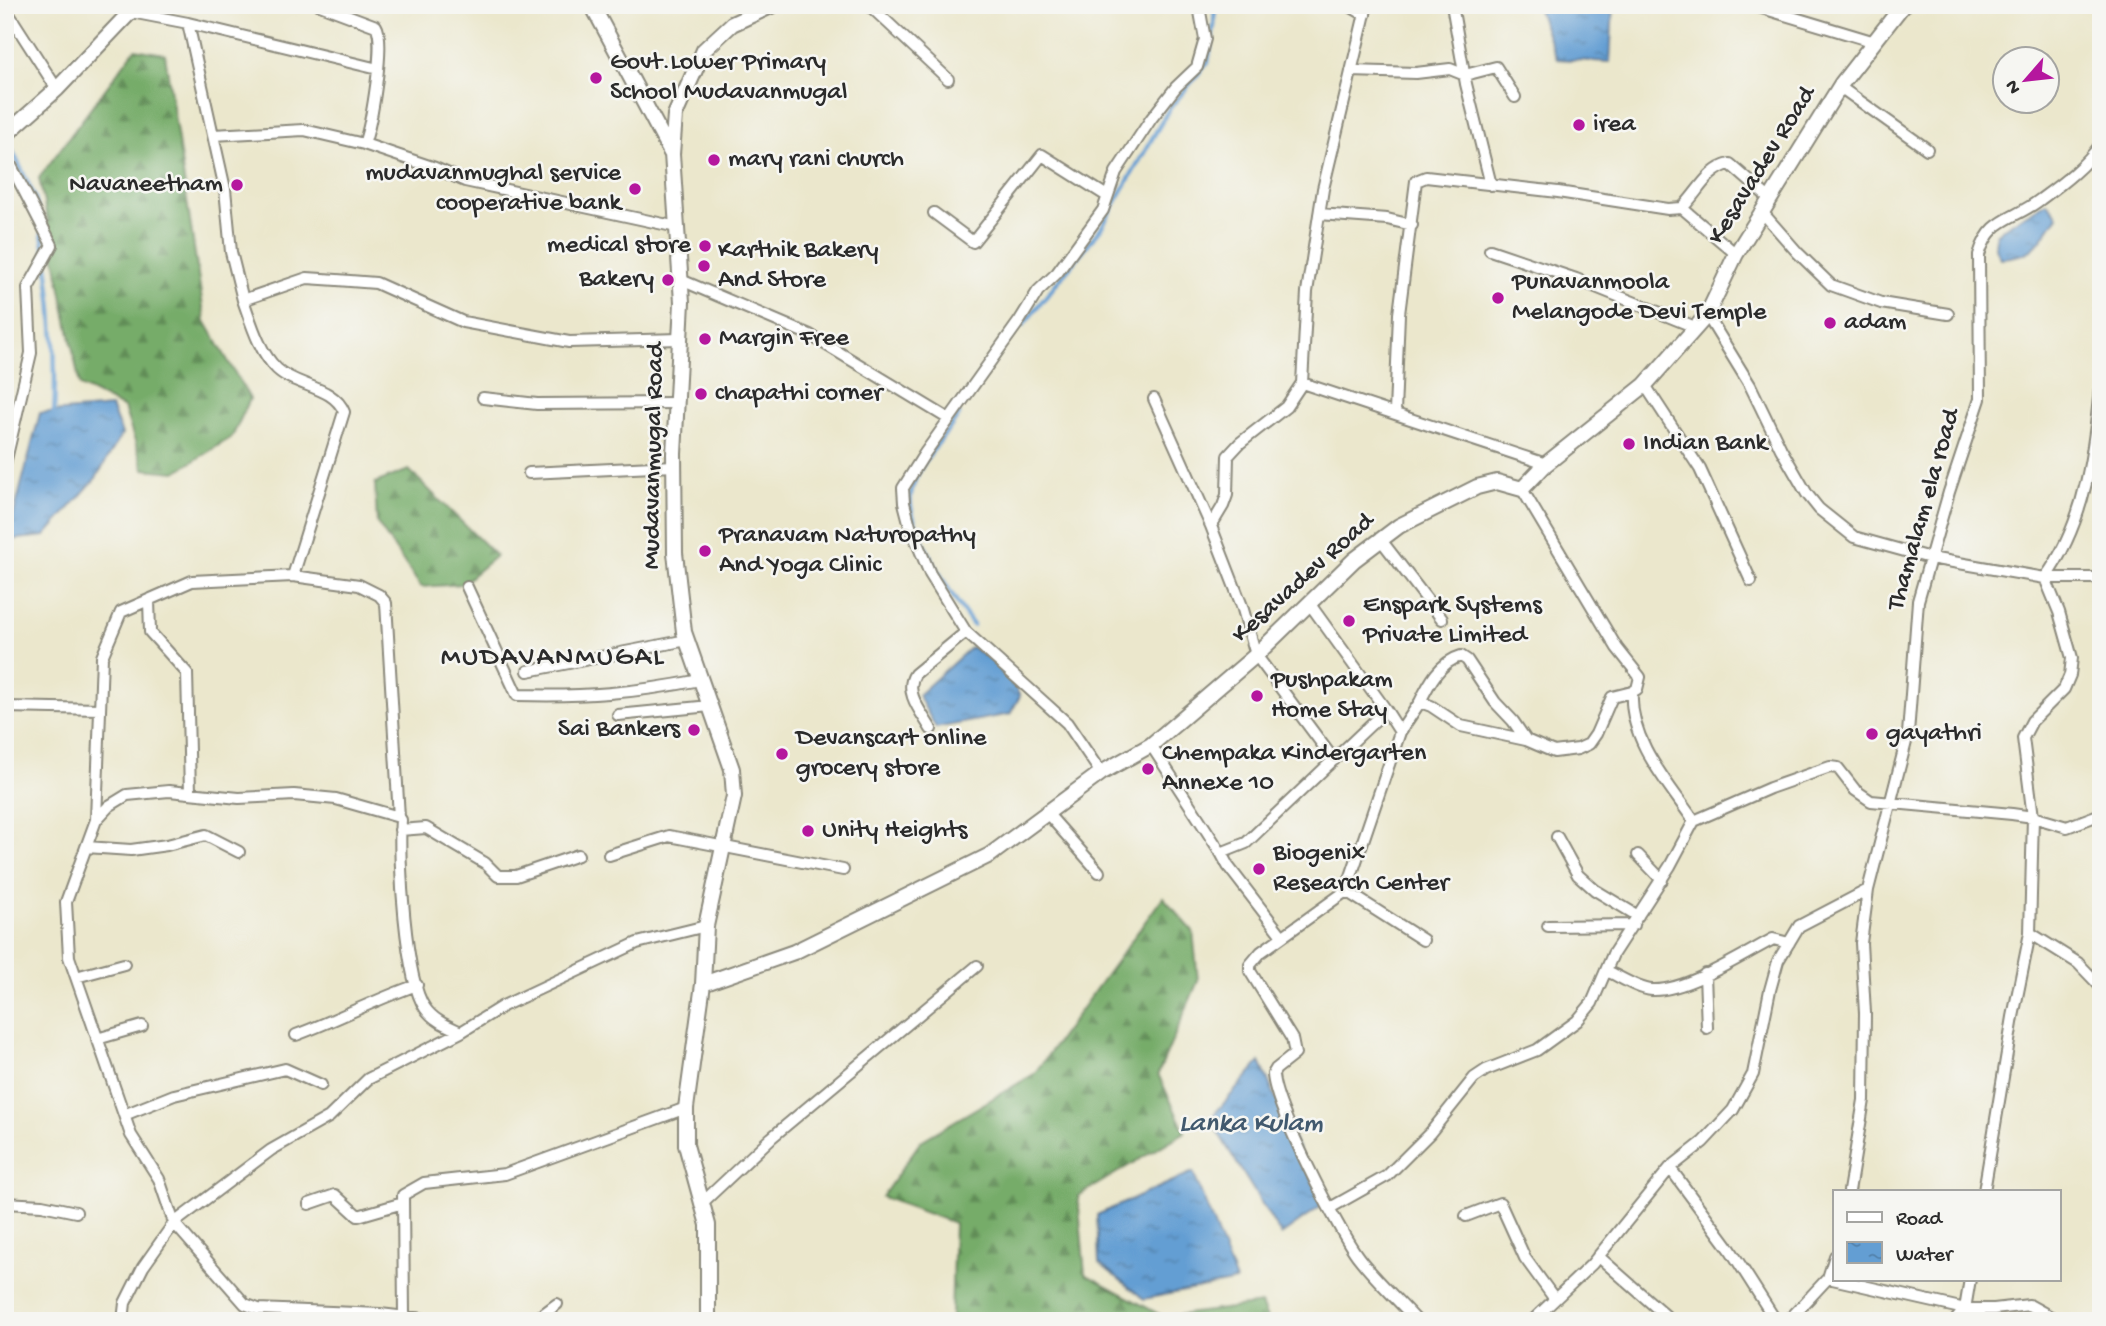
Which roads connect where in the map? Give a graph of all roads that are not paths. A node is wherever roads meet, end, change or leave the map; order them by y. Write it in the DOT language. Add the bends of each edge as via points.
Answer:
graph roads {
  1 [pos="320,5"];
  2 [pos="592,5"];
  3 [pos="773,5"];
  4 [pos="869,5"];
  5 [pos="1202,5"];
  6 [pos="1348,5"];
  7 [pos="1452,5"];
  8 [pos="1752,5"];
  9 [pos="1903,5"];
  10 [pos="10,9"];
  11 [pos="134,9"];
  12 [pos="1366,10"];
  13 [pos="188,23"];
  14 [pos="1874,42"];
  15 [pos="378,69"];
  16 [pos="1351,71"];
  17 [pos="1465,75"];
  18 [pos="948,79"];
  19 [pos="1840,87"];
  20 [pos="57,89"];
  21 [pos="1515,97"];
  22 [pos="213,135"];
  23 [pos="5,138"];
  24 [pos="364,144"];
  25 [pos="2101,144"];
  26 [pos="1927,149"];
  27 [pos="5,153"];
  28 [pos="672,154"];
  29 [pos="1491,185"];
  30 [pos="1107,196"];
  31 [pos="1770,198"];
  32 [pos="1682,208"];
  33 [pos="1762,212"];
  34 [pos="934,213"];
  35 [pos="1319,214"];
  36 [pos="1412,225"];
  37 [pos="677,226"];
  38 [pos="1490,250"];
  39 [pos="1736,254"];
  40 [pos="681,280"];
  41 [pos="243,300"];
  42 [pos="1707,314"];
  43 [pos="1948,314"];
  44 [pos="2101,322"];
  45 [pos="1695,327"];
  46 [pos="2101,332"];
  47 [pos="680,339"];
  48 [pos="2101,378"];
  49 [pos="1302,383"];
  50 [pos="1645,385"];
  51 [pos="483,398"];
  52 [pos="1154,399"];
  53 [pos="677,403"];
  54 [pos="1395,412"];
  55 [pos="949,419"];
  56 [pos="5,464"];
  57 [pos="1546,464"];
  58 [pos="674,466"];
  59 [pos="530,473"];
  60 [pos="1522,489"];
  61 [pos="1211,526"];
  62 [pos="1381,540"];
  63 [pos="1930,558"];
  64 [pos="293,576"];
  65 [pos="2101,576"];
  66 [pos="2045,578"];
  67 [pos="1751,581"];
  68 [pos="467,587"];
  69 [pos="149,600"];
  70 [pos="1308,603"];
  71 [pos="1442,619"];
  72 [pos="966,632"];
  73 [pos="687,640"];
  74 [pos="1256,655"];
  75 [pos="528,671"];
  76 [pos="700,680"];
  77 [pos="1632,692"];
  78 [pos="1420,702"];
  79 [pos="710,706"];
  80 [pos="5,707"];
  81 [pos="100,709"];
  82 [pos="1386,710"];
  83 [pos="618,715"];
  84 [pos="931,729"];
  85 [pos="1400,732"];
  86 [pos="1527,740"];
  87 [pos="1151,745"];
  88 [pos="1334,760"];
  89 [pos="1101,773"];
  90 [pos="190,792"];
  91 [pos="1892,802"];
  92 [pos="1047,813"];
  93 [pos="2101,814"];
  94 [pos="399,817"];
  95 [pos="2033,817"];
  96 [pos="96,820"];
  97 [pos="1694,821"];
  98 [pos="400,830"];
  99 [pos="1557,837"];
  100 [pos="724,846"];
  101 [pos="86,847"];
  102 [pos="239,852"];
  103 [pos="1221,853"];
  104 [pos="578,855"];
  105 [pos="609,855"];
  106 [pos="1638,855"];
  107 [pos="843,870"];
  108 [pos="1099,872"];
  109 [pos="1662,880"];
  110 [pos="1868,890"];
  111 [pos="1346,891"];
  112 [pos="1635,920"];
  113 [pos="706,926"];
  114 [pos="1548,926"];
  115 [pos="2029,933"];
  116 [pos="1282,936"];
  117 [pos="1423,940"];
  118 [pos="1788,943"];
  119 [pos="124,964"];
  120 [pos="977,966"];
  121 [pos="1607,971"];
  122 [pos="1705,974"];
  123 [pos="76,977"];
  124 [pos="703,984"];
  125 [pos="417,985"];
  126 [pos="2101,987"];
  127 [pos="142,1026"];
  128 [pos="1707,1028"];
  129 [pos="461,1032"];
  130 [pos="296,1035"];
  131 [pos="97,1039"];
  132 [pos="321,1085"];
  133 [pos="686,1108"];
  134 [pos="124,1115"];
  135 [pos="1671,1168"];
  136 [pos="1849,1190"];
  137 [pos="1984,1190"];
  138 [pos="5,1203"];
  139 [pos="403,1203"];
  140 [pos="309,1204"];
  141 [pos="701,1204"];
  142 [pos="1330,1208"];
  143 [pos="76,1212"];
  144 [pos="1466,1216"];
  145 [pos="174,1223"];
  146 [pos="1598,1256"];
  147 [pos="1833,1262"];
  148 [pos="1828,1278"];
  149 [pos="1833,1279"];
  150 [pos="1837,1280"];
  151 [pos="1970,1280"];
  152 [pos="1554,1298"];
  153 [pos="557,1304"];
  154 [pos="1965,1309"];
  155 [pos="1667,1315"];
  156 [pos="404,1317"];
  157 [pos="123,1321"];
  158 [pos="442,1321"];
  159 [pos="534,1321"];
  160 [pos="708,1321"];
  161 [pos="1417,1321"];
  162 [pos="1532,1321"];
  163 [pos="1776,1321"];
  164 [pos="1788,1321"];
  165 [pos="1955,1321"];
  166 [pos="2058,1321"];
  1 -- 15 [label="street" via="376,26 380,32"];
  2 -- 28 [label="street"];
  3 -- 28 [label="street, Mudavanmugal Road" via="732,24 704,50 675,115"];
  4 -- 18 [label="street"];
  5 -- 30 [label="street" via="1205,39 1197,66 1151,119 1116,172"];
  6 -- 12 [label="street"];
  7 -- 17 [label="street"];
  8 -- 14 [label="street"];
  9 -- 14 [label="street, Kesavadev Road"];
  10 -- 20 [label="street"];
  11 -- 13 [label="street"];
  11 -- 20 [label="street"];
  12 -- 16 [label="street"];
  13 -- 15 [label="street"];
  13 -- 22 [label="street"];
  14 -- 19 [label="street, Kesavadev Road"];
  15 -- 24 [label="street"];
  16 -- 17 [label="street" via="1450,69"];
  16 -- 35 [label="street"];
  17 -- 21 [label="street" via="1496,67"];
  17 -- 29 [label="street"];
  19 -- 26 [label="street"];
  19 -- 31 [label="street, Kesavadev Road"];
  20 -- 23 [label="street"];
  22 -- 24 [label="street" via="304,130"];
  22 -- 41 [label="street"];
  24 -- 37 [label="street" via="465,181"];
  25 -- 63 [label="street, Thamalam ela road" via="2088,161 2039,201 1984,237 1979,255 1980,400"];
  27 -- 56 [label="street" via="52,245 28,288 31,353"];
  28 -- 37 [label="street, Mudavanmugal Road"];
  29 -- 32 [label="street"];
  29 -- 36 [label="street" via="1426,177 1416,181"];
  30 -- 34 [label="street" via="1042,155 973,242"];
  30 -- 55 [label="street" via="1103,209 1057,274 1038,291"];
  31 -- 32 [label="street" via="1730,163 1709,175"];
  31 -- 33 [label="street, Kesavadev Road"];
  32 -- 39 [label="street"];
  33 -- 39 [label="street, Kesavadev Road"];
  33 -- 43 [label="street" via="1831,285 1881,303"];
  35 -- 36 [label="street"];
  35 -- 49 [label="street" via="1307,292"];
  36 -- 54 [label="street" via="1399,314"];
  37 -- 40 [label="street, Mudavanmugal Road"];
  38 -- 45 [label="street"];
  39 -- 42 [label="street, Kesavadev Road"];
  40 -- 47 [label="street, Mudavanmugal Road"];
  40 -- 55 [label="street" via="810,335"];
  41 -- 47 [label="street" via="307,278 376,283 463,322 545,338 605,343"];
  41 -- 64 [label="street" via="275,368 340,402 344,412"];
  42 -- 45 [label="street, Kesavadev Road"];
  42 -- 63 [label="street" via="1819,509 1854,537"];
  44 -- 46 [label="street"];
  45 -- 50 [label="street, Kesavadev Road"];
  47 -- 53 [label="street, Mudavanmugal Road"];
  48 -- 66 [label="street" via="2093,452 2071,536"];
  49 -- 54 [label="street"];
  49 -- 61 [label="street" via="1286,407 1228,456 1227,495"];
  50 -- 57 [label="street, Kesavadev Road"];
  50 -- 67 [label="street" via="1699,469"];
  51 -- 53 [label="street" via="537,404"];
  52 -- 61 [label="street"];
  53 -- 58 [label="street, Mudavanmugal Road"];
  54 -- 57 [label="street"];
  55 -- 72 [label="street" via="903,488 904,503 930,574"];
  57 -- 60 [label="street, Kesavadev Road"];
  58 -- 59 [label="street"];
  58 -- 73 [label="street, Mudavanmugal Road" via="675,553"];
  60 -- 62 [label="street, Kesavadev Road" via="1497,482 1477,487 1398,526"];
  60 -- 77 [label="street" via="1617,648 1640,677"];
  61 -- 74 [label="street"];
  62 -- 70 [label="street, Kesavadev Road"];
  62 -- 71 [label="street"];
  63 -- 66 [label="street"];
  63 -- 91 [label="street, Thamalam ela road" via="1918,601 1908,734"];
  64 -- 69 [label="street" via="192,581"];
  64 -- 94 [label="street" via="359,585 386,603"];
  65 -- 66 [label="street"];
  66 -- 95 [label="street" via="2072,658 2064,688 2032,721 2023,738"];
  68 -- 76 [label="street" via="517,695 575,697"];
  69 -- 81 [label="street" via="121,612 102,657"];
  69 -- 90 [label="street" via="150,632 187,673"];
  70 -- 74 [label="street, Kesavadev Road"];
  70 -- 82 [label="street"];
  72 -- 84 [label="street" via="910,683"];
  72 -- 89 [label="street" via="1067,723"];
  73 -- 75 [label="street"];
  73 -- 76 [label="street, Mudavanmugal Road"];
  74 -- 87 [label="street, Kesavadev Road"];
  74 -- 88 [label="street"];
  76 -- 79 [label="street, Mudavanmugal Road"];
  77 -- 86 [label="street" via="1612,696 1589,744 1554,752"];
  77 -- 97 [label="street" via="1634,722 1647,751"];
  78 -- 85 [label="street"];
  78 -- 86 [label="street" via="1461,726"];
  78 -- 86 [label="street" via="1440,670 1461,656"];
  79 -- 83 [label="street"];
  79 -- 100 [label="street, Mudavanmugal Road" via="732,769 734,796"];
  80 -- 81 [label="street"];
  81 -- 96 [label="street"];
  82 -- 85 [label="street"];
  82 -- 88 [label="street"];
  85 -- 111 [label="street"];
  87 -- 89 [label="street, Kesavadev Road"];
  87 -- 103 [label="street"];
  88 -- 103 [label="street" via="1246,843"];
  89 -- 92 [label="street, Kesavadev Road"];
  90 -- 94 [label="street" via="239,798 294,795 336,799"];
  90 -- 96 [label="street" via="127,795"];
  91 -- 95 [label="street"];
  91 -- 97 [label="street" via="1871,802 1838,768 1830,767"];
  91 -- 110 [label="street, Thamalam ela road"];
  92 -- 108 [label="street"];
  92 -- 124 [label="street, Kesavadev Road" via="990,855 794,952"];
  93 -- 95 [label="street" via="2067,827"];
  94 -- 98 [label="street"];
  95 -- 115 [label="street"];
  96 -- 101 [label="street"];
  97 -- 109 [label="street"];
  98 -- 104 [label="street" via="426,828 485,863 498,876 516,876"];
  98 -- 125 [label="street" via="405,925"];
  99 -- 112 [label="street" via="1578,875"];
  100 -- 105 [label="street" via="669,836"];
  100 -- 107 [label="street"];
  100 -- 113 [label="street, Mudavanmugal Road"];
  101 -- 102 [label="street" via="131,850 206,835"];
  101 -- 123 [label="street" via="65,902 69,957"];
  103 -- 116 [label="street"];
  106 -- 109 [label="street"];
  109 -- 112 [label="street"];
  110 -- 118 [label="street" via="1799,926"];
  110 -- 136 [label="street, Thamalam ela road" via="1861,943 1864,1100"];
  111 -- 116 [label="street"];
  111 -- 117 [label="street"];
  112 -- 114 [label="street"];
  112 -- 121 [label="street"];
  113 -- 124 [label="street, Mudavanmugal Road"];
  113 -- 129 [label="street" via="637,943 503,1006"];
  115 -- 126 [label="street" via="2078,963"];
  115 -- 137 [label="street"];
  116 -- 142 [label="street" via="1253,959 1250,971 1295,1047 1295,1054 1276,1069 1273,1080"];
  118 -- 122 [label="street" via="1773,939"];
  118 -- 135 [label="street" via="1770,989 1753,1074 1733,1110"];
  119 -- 123 [label="street"];
  120 -- 141 [label="street" via="771,1138"];
  121 -- 122 [label="street" via="1650,990 1673,988"];
  121 -- 142 [label="street" via="1592,1003 1577,1021 1537,1050 1480,1074 1387,1176"];
  122 -- 128 [label="street"];
  123 -- 131 [label="street"];
  124 -- 133 [label="street, Mudavanmugal Road"];
  125 -- 129 [label="street" via="423,1006 434,1019"];
  125 -- 130 [label="street"];
  127 -- 131 [label="street"];
  129 -- 145 [label="street" via="368,1079 329,1117 271,1150"];
  131 -- 134 [label="street"];
  132 -- 134 [label="street" via="285,1069 174,1096"];
  133 -- 139 [label="street" via="505,1174 424,1183 403,1195"];
  133 -- 141 [label="street, Mudavanmugal Road" via="686,1145"];
  134 -- 145 [label="street" via="159,1179"];
  135 -- 146 [label="street"];
  135 -- 163 [label="street"];
  138 -- 143 [label="street"];
  139 -- 140 [label="street" via="358,1216 335,1195"];
  139 -- 156 [label="street"];
  141 -- 160 [label="street, Mudavanmugal Road" via="708,1225"];
  142 -- 161 [label="street" via="1359,1258"];
  144 -- 152 [label="street" via="1500,1203 1525,1258"];
  145 -- 156 [label="street" via="245,1304 258,1309"];
  145 -- 157 [label="street" via="143,1267 125,1303"];
  146 -- 152 [label="street"];
  146 -- 155 [label="street"];
  147 -- 148 [label="street"];
  148 -- 149 [label="street"];
  148 -- 164 [label="street"];
  150 -- 154 [label="street"];
  151 -- 154 [label="street"];
  152 -- 162 [label="street"];
  153 -- 159 [label="street"];
  154 -- 165 [label="street"];
  154 -- 166 [label="street" via="2029,1305"];
  156 -- 158 [label="street"];
}
